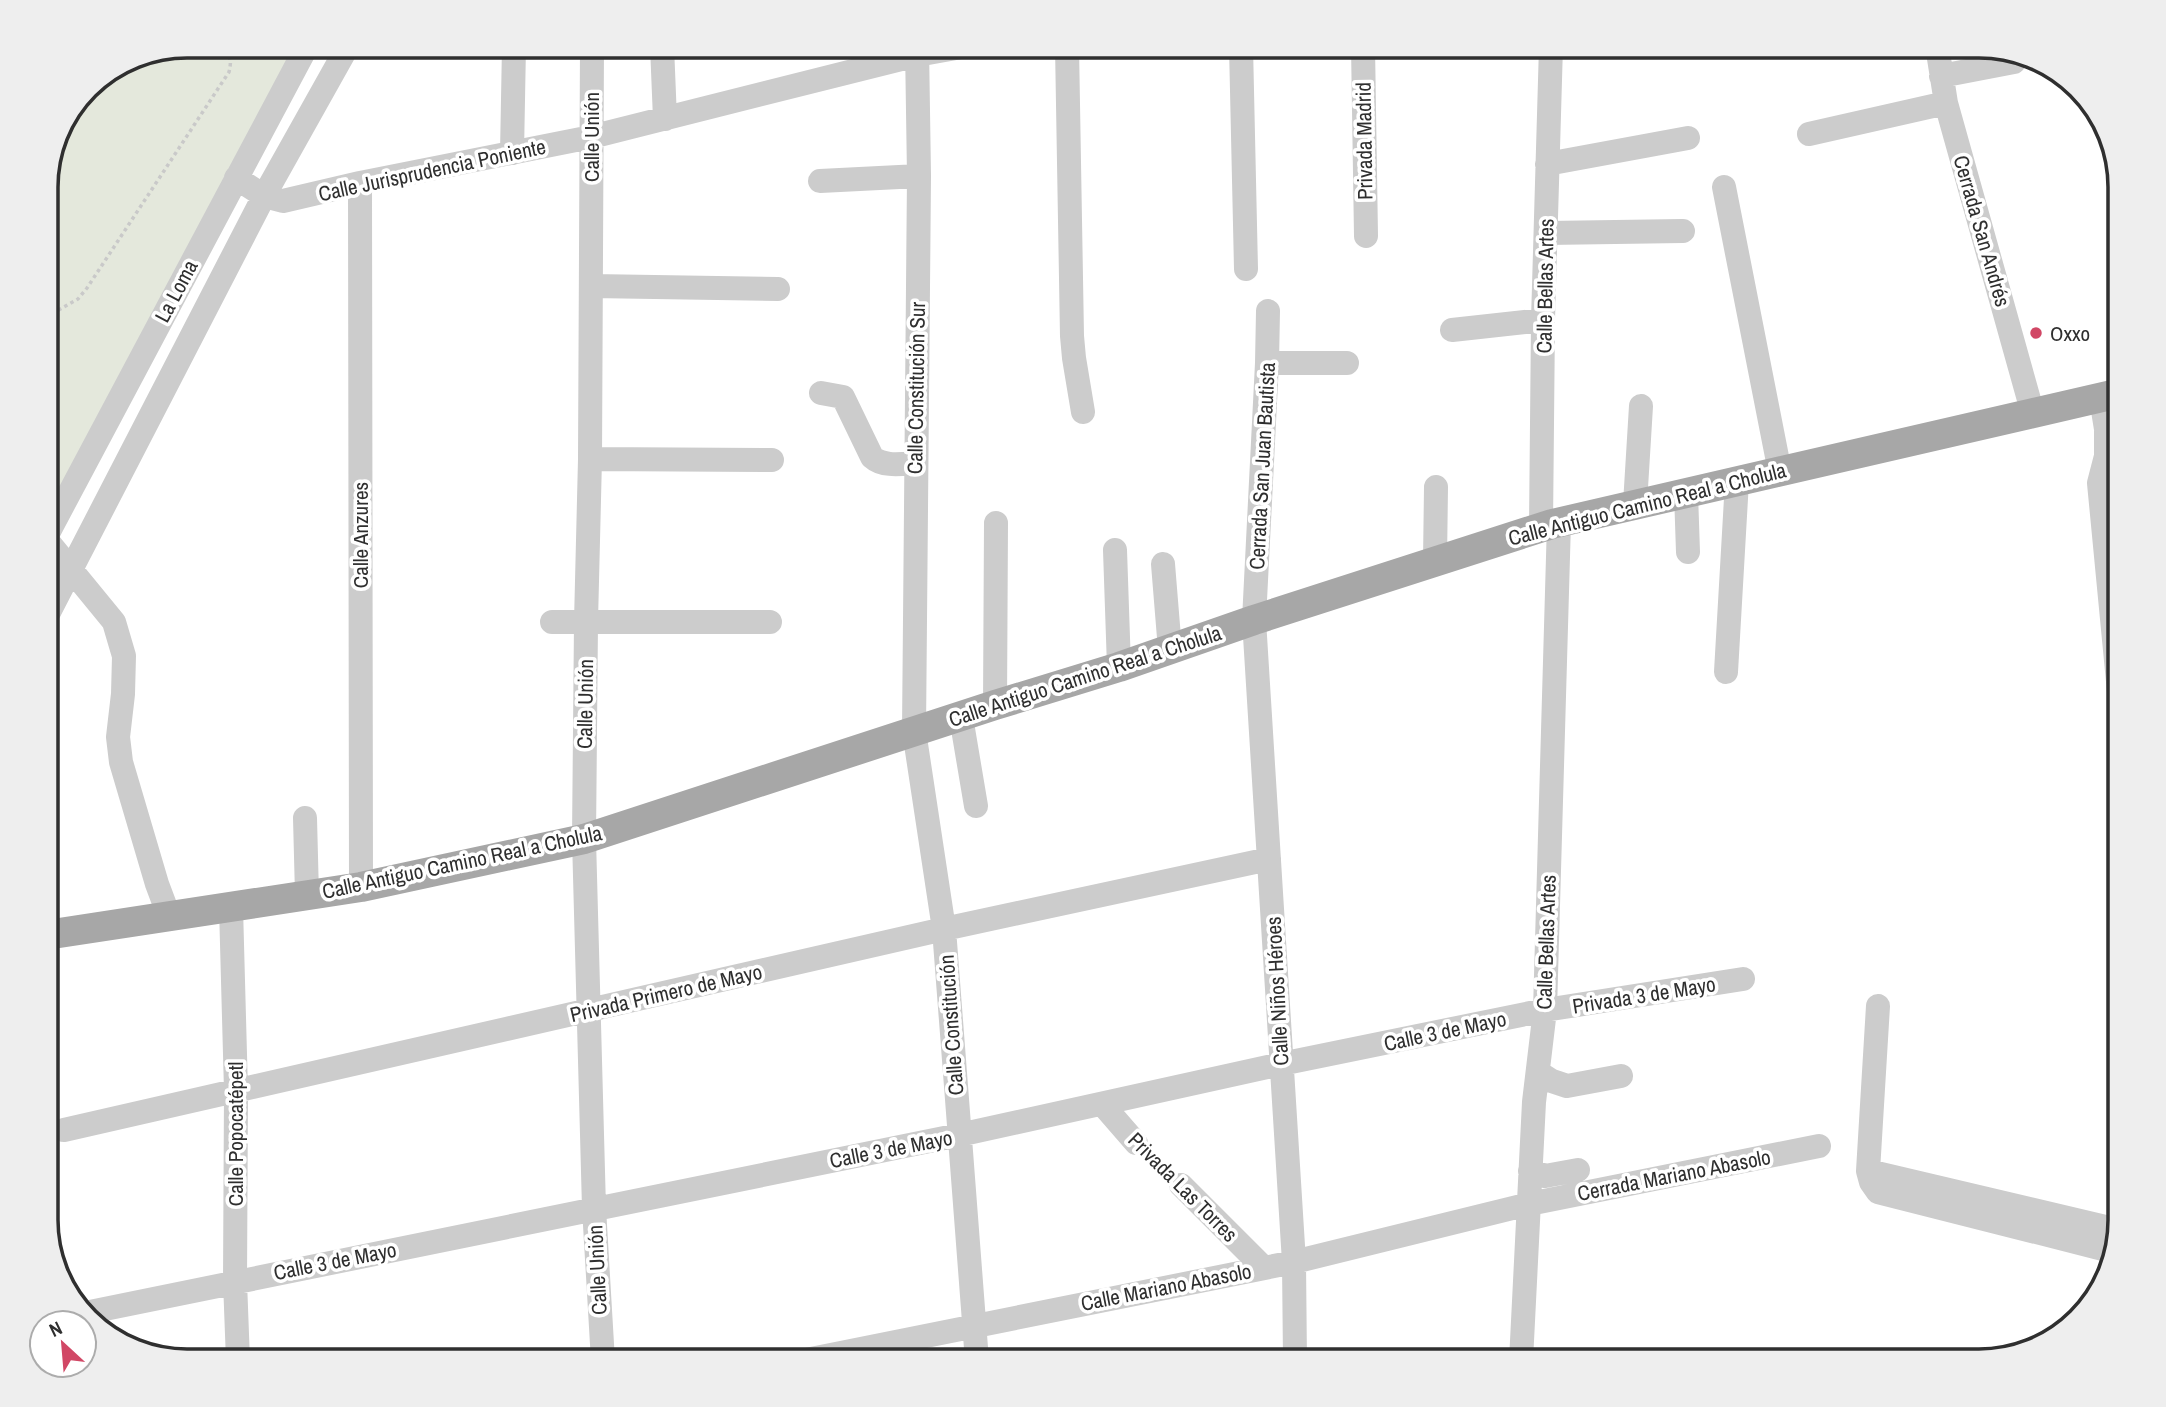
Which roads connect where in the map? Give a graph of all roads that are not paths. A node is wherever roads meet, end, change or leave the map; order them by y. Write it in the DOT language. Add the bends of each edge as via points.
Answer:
graph roads {
  1 [pos="301,58"];
  2 [pos="341,58"];
  3 [pos="514,58"];
  4 [pos="592,58"];
  5 [pos="662,58"];
  6 [pos="888,58"];
  7 [pos="917,58"];
  8 [pos="1068,58"];
  9 [pos="1241,58"];
  10 [pos="1363,58"];
  11 [pos="1551,58"];
  12 [pos="1939,58"];
  13 [pos="2012,62"];
  14 [pos="1941,76"];
  15 [pos="1946,103"];
  16 [pos="665,119"];
  17 [pos="1809,134"];
  18 [pos="591,137"];
  19 [pos="1688,138"];
  20 [pos="512,153"];
  21 [pos="1547,164"];
  22 [pos="919,176"];
  23 [pos="236,178"];
  24 [pos="820,181"];
  25 [pos="360,183"];
  26 [pos="1724,187"];
  27 [pos="264,196"];
  28 [pos="1683,231"];
  29 [pos="1546,233"];
  30 [pos="1366,236"];
  31 [pos="1246,270"];
  32 [pos="592,286"];
  33 [pos="778,289"];
  34 [pos="1268,311"];
  35 [pos="1543,320"];
  36 [pos="1452,330"];
  37 [pos="1267,363"];
  38 [pos="1347,363"];
  39 [pos="821,393"];
  40 [pos="2108,397"];
  41 [pos="1641,406"];
  42 [pos="1083,412"];
  43 [pos="2034,414"];
  44 [pos="2108,416"];
  45 [pos="2108,436"];
  46 [pos="590,458"];
  47 [pos="772,460"];
  48 [pos="916,463"];
  49 [pos="2108,464"];
  50 [pos="1780,472"];
  51 [pos="1737,481"];
  52 [pos="1436,487"];
  53 [pos="1686,493"];
  54 [pos="1635,505"];
  55 [pos="58,515"];
  56 [pos="996,523"];
  57 [pos="1550,524"];
  58 [pos="1115,550"];
  59 [pos="58,552"];
  60 [pos="1688,552"];
  61 [pos="2108,558"];
  62 [pos="1434,561"];
  63 [pos="1163,564"];
  64 [pos="71,568"];
  65 [pos="58,594"];
  66 [pos="1254,620"];
  67 [pos="552,622"];
  68 [pos="586,622"];
  69 [pos="770,622"];
  70 [pos="1170,649"];
  71 [pos="1119,667"];
  72 [pos="1726,672"];
  73 [pos="995,705"];
  74 [pos="961,717"];
  75 [pos="914,731"];
  76 [pos="976,806"];
  77 [pos="305,818"];
  78 [pos="583,839"];
  79 [pos="1269,859"];
  80 [pos="361,887"];
  81 [pos="307,895"];
  82 [pos="231,907"];
  83 [pos="169,916"];
  84 [pos="944,929"];
  85 [pos="58,933"];
  86 [pos="1743,979"];
  87 [pos="1878,1006"];
  88 [pos="1545,1010"];
  89 [pos="589,1011"];
  90 [pos="1281,1064"];
  91 [pos="1538,1072"];
  92 [pos="1621,1076"];
  93 [pos="236,1091"];
  94 [pos="1103,1104"];
  95 [pos="64,1130"];
  96 [pos="960,1135"];
  97 [pos="1136,1143"];
  98 [pos="1819,1146"];
  99 [pos="1578,1170"];
  100 [pos="1530,1171"];
  101 [pos="1868,1171"];
  102 [pos="1181,1185"];
  103 [pos="1529,1204"];
  104 [pos="594,1208"];
  105 [pos="2108,1228"];
  106 [pos="2105,1249"];
  107 [pos="1294,1262"];
  108 [pos="1264,1268"];
  109 [pos="235,1281"];
  110 [pos="98,1309"];
  111 [pos="976,1326"];
  112 [pos="238,1349"];
  113 [pos="602,1349"];
  114 [pos="864,1349"];
  115 [pos="977,1349"];
  116 [pos="1296,1349"];
  117 [pos="1522,1349"];
  1 -- 23 [label="street, La Loma"];
  2 -- 27 [label="street"];
  3 -- 20 [label="street"];
  4 -- 18 [label="street, Calle Unión"];
  5 -- 16 [label="street"];
  6 -- 16 [label="street, Calle Jurisprudencia Poniente"];
  7 -- 22 [label="street, Calle Constitución Sur"];
  8 -- 42 [label="street" via="1072,336"];
  9 -- 31 [label="street"];
  10 -- 30 [label="street, Privada Madrid"];
  11 -- 21 [label="street, Calle Bellas Artes"];
  12 -- 14 [label="street, Cerrada San Andrés"];
  13 -- 14 [label="street"];
  14 -- 15 [label="street, Cerrada San Andrés"];
  15 -- 17 [label="street"];
  15 -- 43 [label="street, Cerrada San Andrés"];
  16 -- 18 [label="street, Calle Jurisprudencia Poniente"];
  18 -- 20 [label="street, Calle Jurisprudencia Poniente"];
  18 -- 32 [label="street, Calle Unión"];
  19 -- 21 [label="street"];
  20 -- 25 [label="street, Calle Jurisprudencia Poniente"];
  21 -- 29 [label="street, Calle Bellas Artes"];
  22 -- 24 [label="street"];
  22 -- 48 [label="street, Calle Constitución Sur"];
  23 -- 27 [label="street, Calle Jurisprudencia Poniente"];
  23 -- 55 [label="street, La Loma"];
  25 -- 27 [label="street, Calle Jurisprudencia Poniente" via="284,201"];
  25 -- 80 [label="street, Calle Anzures"];
  26 -- 50 [label="street"];
  27 -- 64 [label="street"];
  28 -- 29 [label="street"];
  29 -- 35 [label="street, Calle Bellas Artes"];
  32 -- 33 [label="street"];
  32 -- 46 [label="street, Calle Unión"];
  34 -- 37 [label="street, Cerrada San Juan Bautista"];
  35 -- 36 [label="street"];
  35 -- 57 [label="street, Calle Bellas Artes"];
  37 -- 38 [label="street"];
  37 -- 66 [label="street, Cerrada San Juan Bautista"];
  39 -- 48 [label="street" via="843,397 879,463"];
  40 -- 43 [label="main road, Calle Antiguo Camino Real a Cholula"];
  41 -- 54 [label="street"];
  43 -- 50 [label="main road, Calle Antiguo Camino Real a Cholula"];
  44 -- 45 [label="street"];
  46 -- 47 [label="street"];
  46 -- 68 [label="street, Calle Unión"];
  48 -- 75 [label="street, Calle Constitución Sur"];
  49 -- 61 [label="street" via="2099,483"];
  50 -- 51 [label="main road, Calle Antiguo Camino Real a Cholula"];
  51 -- 53 [label="main road, Calle Antiguo Camino Real a Cholula"];
  51 -- 72 [label="street"];
  52 -- 62 [label="street"];
  53 -- 54 [label="main road, Calle Antiguo Camino Real a Cholula"];
  53 -- 60 [label="street"];
  54 -- 57 [label="main road, Calle Antiguo Camino Real a Cholula"];
  56 -- 73 [label="street"];
  57 -- 62 [label="main road, Calle Antiguo Camino Real a Cholula"];
  57 -- 88 [label="street, Calle Bellas Artes"];
  58 -- 71 [label="street"];
  59 -- 64 [label="street"];
  62 -- 66 [label="main road, Calle Antiguo Camino Real a Cholula"];
  63 -- 70 [label="street"];
  64 -- 65 [label="street"];
  64 -- 83 [label="street" via="114,622 124,656 118,737 121,762"];
  66 -- 70 [label="main road, Calle Antiguo Camino Real a Cholula"];
  66 -- 79 [label="street, Calle Niños Héroes"];
  67 -- 68 [label="street"];
  68 -- 69 [label="street"];
  68 -- 78 [label="street, Calle Unión"];
  70 -- 71 [label="main road, Calle Antiguo Camino Real a Cholula"];
  71 -- 73 [label="main road, Calle Antiguo Camino Real a Cholula"];
  73 -- 74 [label="main road, Calle Antiguo Camino Real a Cholula"];
  74 -- 75 [label="main road, Calle Antiguo Camino Real a Cholula"];
  74 -- 76 [label="street"];
  75 -- 78 [label="main road, Calle Antiguo Camino Real a Cholula"];
  75 -- 84 [label="street, Calle Constitución"];
  77 -- 81 [label="street"];
  78 -- 80 [label="main road, Calle Antiguo Camino Real a Cholula"];
  78 -- 89 [label="street, Calle Unión"];
  79 -- 84 [label="street, Privada Primero de Mayo"];
  79 -- 90 [label="street, Calle Niños Héroes"];
  80 -- 81 [label="main road, Calle Antiguo Camino Real a Cholula"];
  81 -- 82 [label="main road, Calle Antiguo Camino Real a Cholula"];
  82 -- 83 [label="main road, Calle Antiguo Camino Real a Cholula"];
  82 -- 93 [label="street, Calle Popocatépetl"];
  83 -- 85 [label="main road, Calle Antiguo Camino Real a Cholula"];
  84 -- 89 [label="street, Privada Primero de Mayo"];
  84 -- 96 [label="street, Calle Constitución"];
  86 -- 88 [label="street, Privada 3 de Mayo"];
  87 -- 101 [label="street"];
  88 -- 90 [label="street, Calle 3 de Mayo"];
  88 -- 91 [label="street, Calle Bellas Artes"];
  89 -- 93 [label="street, Privada Primero de Mayo"];
  89 -- 104 [label="street, Calle Unión"];
  90 -- 94 [label="street, Calle 3 de Mayo"];
  90 -- 107 [label="street, Calle Niños Héroes"];
  91 -- 92 [label="street" via="1567,1086"];
  91 -- 100 [label="street, Calle Bellas Artes"];
  93 -- 95 [label="street, Privada Primero de Mayo"];
  93 -- 109 [label="street, Calle Popocatépetl"];
  94 -- 96 [label="street, Calle 3 de Mayo"];
  94 -- 97 [label="street, Privada Las Torres"];
  96 -- 104 [label="street, Calle 3 de Mayo"];
  96 -- 111 [label="street, Calle Constitución"];
  98 -- 103 [label="street, Cerrada Mariano Abasolo"];
  99 -- 100 [label="street" via="1545,1176"];
  100 -- 103 [label="street, Calle Bellas Artes"];
  101 -- 105 [label="street"];
  101 -- 106 [label="street" via="1878,1192"];
  102 -- 108 [label="street, Privada Las Torres"];
  103 -- 107 [label="street, Calle Mariano Abasolo"];
  103 -- 117 [label="street, Calle Bellas Artes"];
  104 -- 109 [label="street, Calle 3 de Mayo"];
  104 -- 113 [label="street, Calle Unión"];
  107 -- 108 [label="street, Calle Mariano Abasolo"];
  107 -- 116 [label="street, Calle Niños Héroes"];
  108 -- 111 [label="street, Calle Mariano Abasolo"];
  109 -- 110 [label="street"];
  109 -- 112 [label="street, Calle Popocatépetl"];
  111 -- 114 [label="street, Calle Mariano Abasolo"];
  111 -- 115 [label="street, Calle Constitución"];
}
